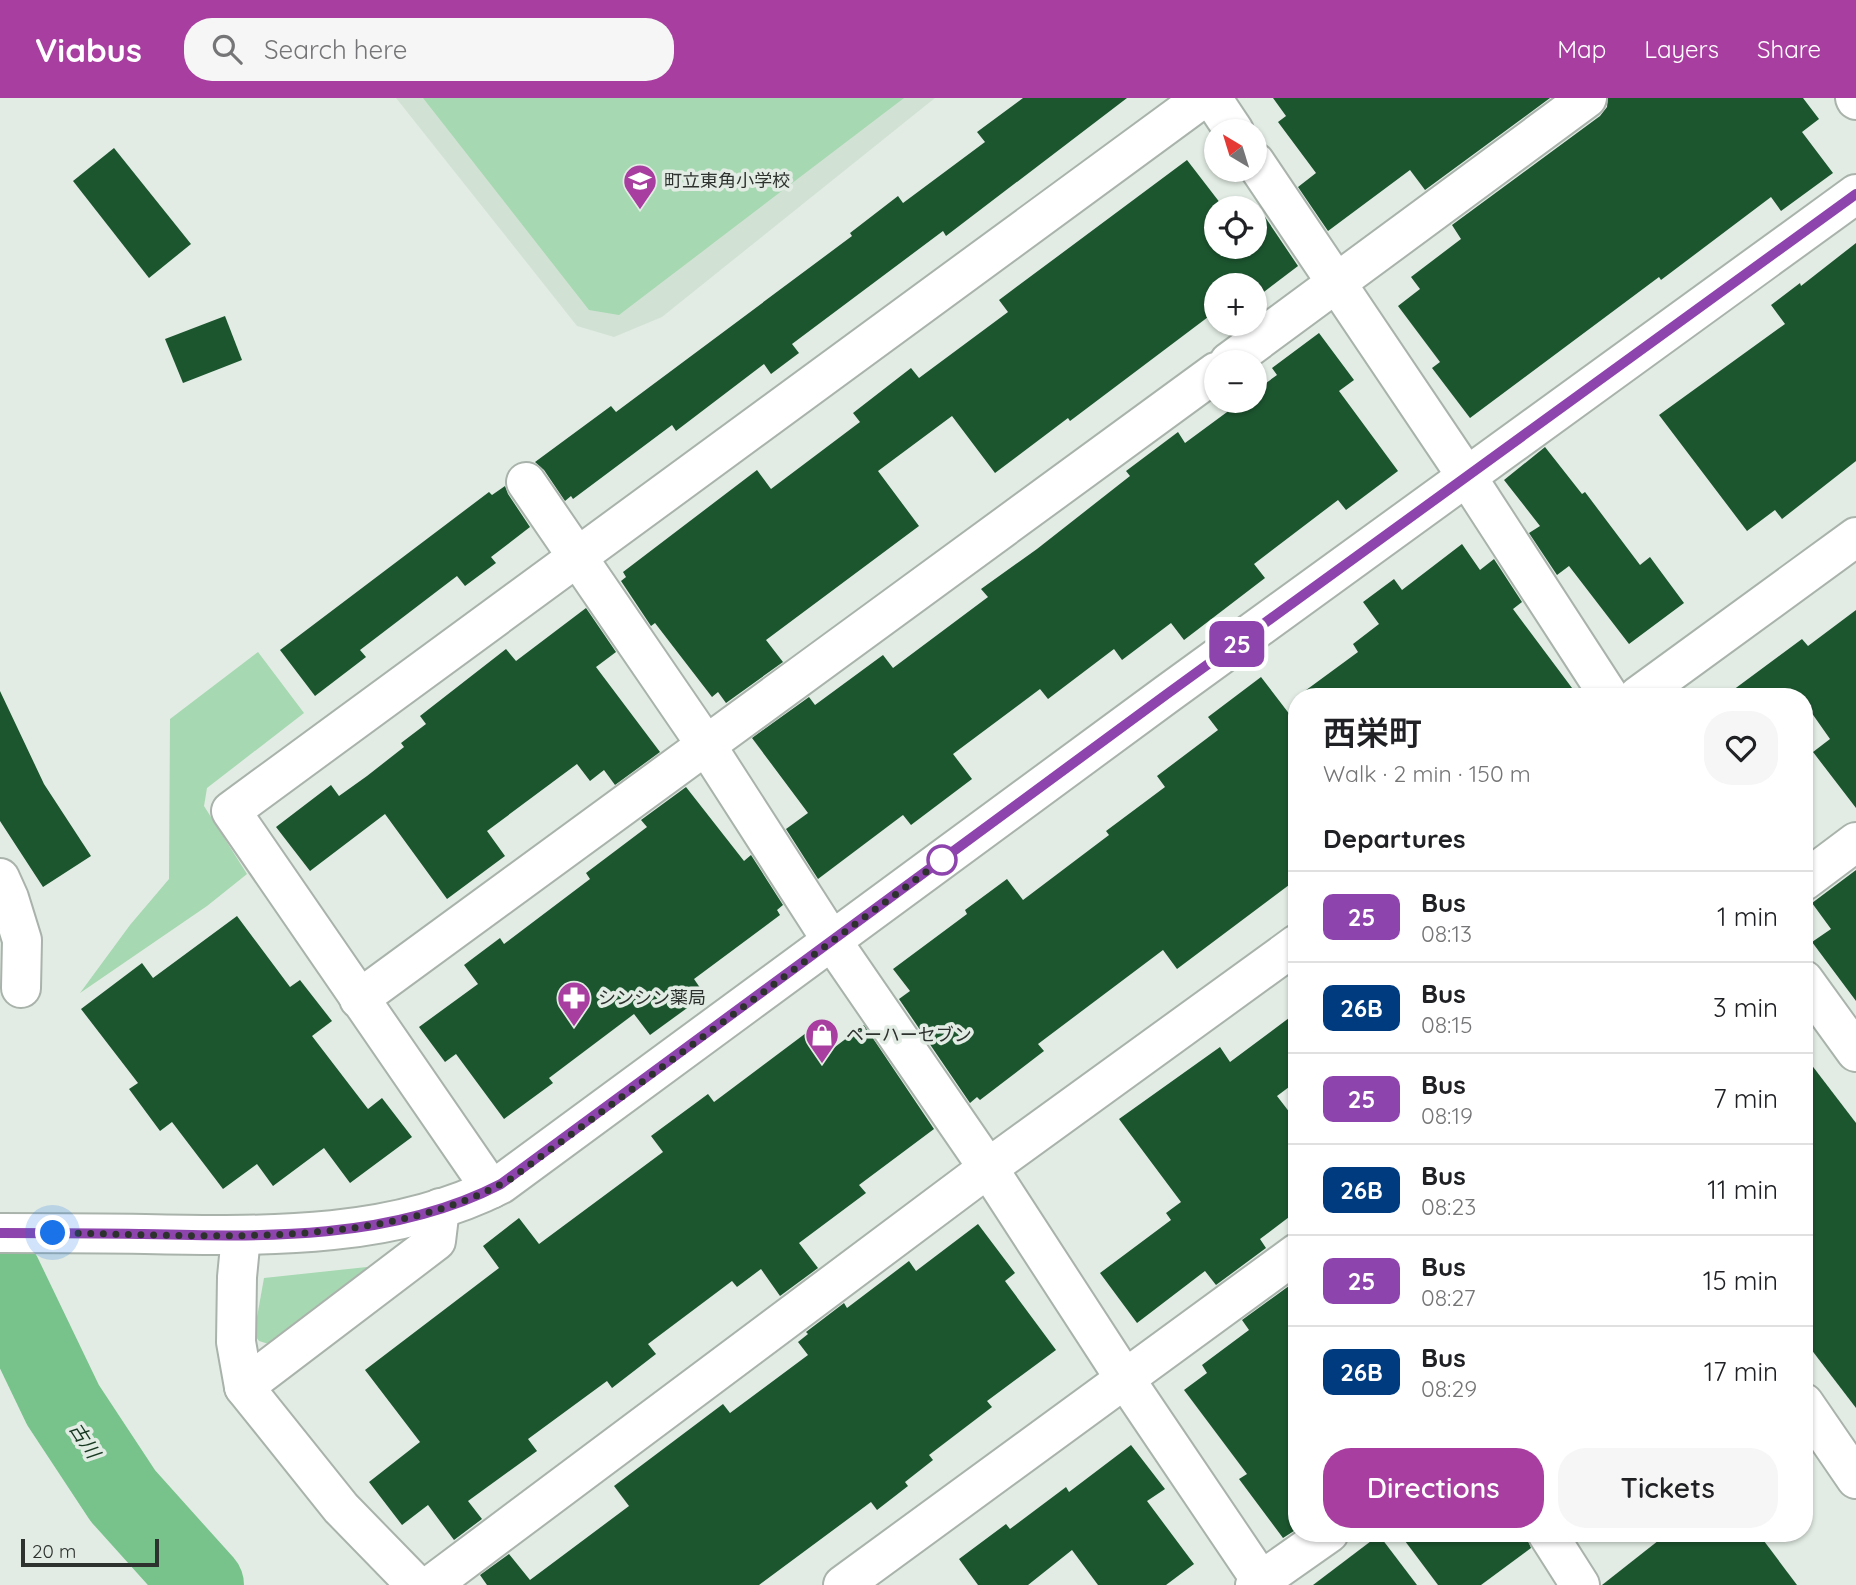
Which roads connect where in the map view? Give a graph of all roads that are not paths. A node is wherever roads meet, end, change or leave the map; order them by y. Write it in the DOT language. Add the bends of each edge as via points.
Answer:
graph roads {
  1 [pos="1203,98"];
  2 [pos="1212,98"];
  3 [pos="1587,98"];
  4 [pos="1226,119"];
  5 [pos="1267,180"];
  6 [pos="1856,194"];
  7 [pos="1336,284"];
  8 [pos="1245,350"];
  9 [pos="1204,381"];
  10 [pos="1467,477"];
  11 [pos="527,482"];
  12 [pos="1856,537"];
  13 [pos="578,558"];
  14 [pos="1604,688"];
  15 [pos="1649,688"];
  16 [pos="706,745"];
  17 [pos="1856,842"];
  18 [pos="1813,874"];
  19 [pos="0,878"];
  20 [pos="832,941"];
  21 [pos="1288,951"];
  22 [pos="0,958"];
  23 [pos="1813,992"];
  24 [pos="359,999"];
  25 [pos="1856,1052"];
  26 [pos="988,1168"];
  27 [pos="491,1189"];
  28 [pos="440,1208"];
  29 [pos="0,1233"];
  30 [pos="241,1236"];
  31 [pos="1288,1260"];
  32 [pos="1125,1379"];
  33 [pos="244,1387"];
  34 [pos="1813,1416"];
  35 [pos="1856,1479"];
  36 [pos="1317,1542"];
  37 [pos="1554,1542"];
  38 [pos="1260,1584"];
  39 [pos="416,1585"];
  40 [pos="431,1585"];
  41 [pos="843,1585"];
  42 [pos="1580,1585"];
  1 -- 13 [label="street"];
  2 -- 4 [label="street"];
  3 -- 7 [label="street"];
  5 -- 7 [label="street"];
  6 -- 10 [label="street"];
  7 -- 8 [label="street"];
  7 -- 10 [label="street"];
  9 -- 16 [label="street"];
  10 -- 14 [label="street"];
  10 -- 20 [label="street"];
  11 -- 13 [label="street"];
  12 -- 15 [label="street"];
  13 -- 16 [label="street"];
  13 -- 24 [label="street" via="231,811"];
  16 -- 20 [label="street"];
  16 -- 24 [label="street"];
  17 -- 18 [label="street"];
  19 -- 22 [label="street" via="22,940 21,988"];
  20 -- 26 [label="street"];
  20 -- 27 [label="street"];
  21 -- 26 [label="street"];
  23 -- 25 [label="street"];
  24 -- 27 [label="street"];
  26 -- 32 [label="street"];
  26 -- 40 [label="street"];
  27 -- 28 [label="street"];
  28 -- 30 [label="street" via="352,1228"];
  28 -- 33 [label="street" via="436,1241"];
  29 -- 30 [label="street"];
  30 -- 33 [label="street" via="236,1342"];
  31 -- 32 [label="street"];
  32 -- 38 [label="street"];
  32 -- 41 [label="street"];
  33 -- 39 [label="street" via="341,1508"];
  34 -- 35 [label="street"];
  36 -- 38 [label="street"];
  37 -- 42 [label="street"];
}
